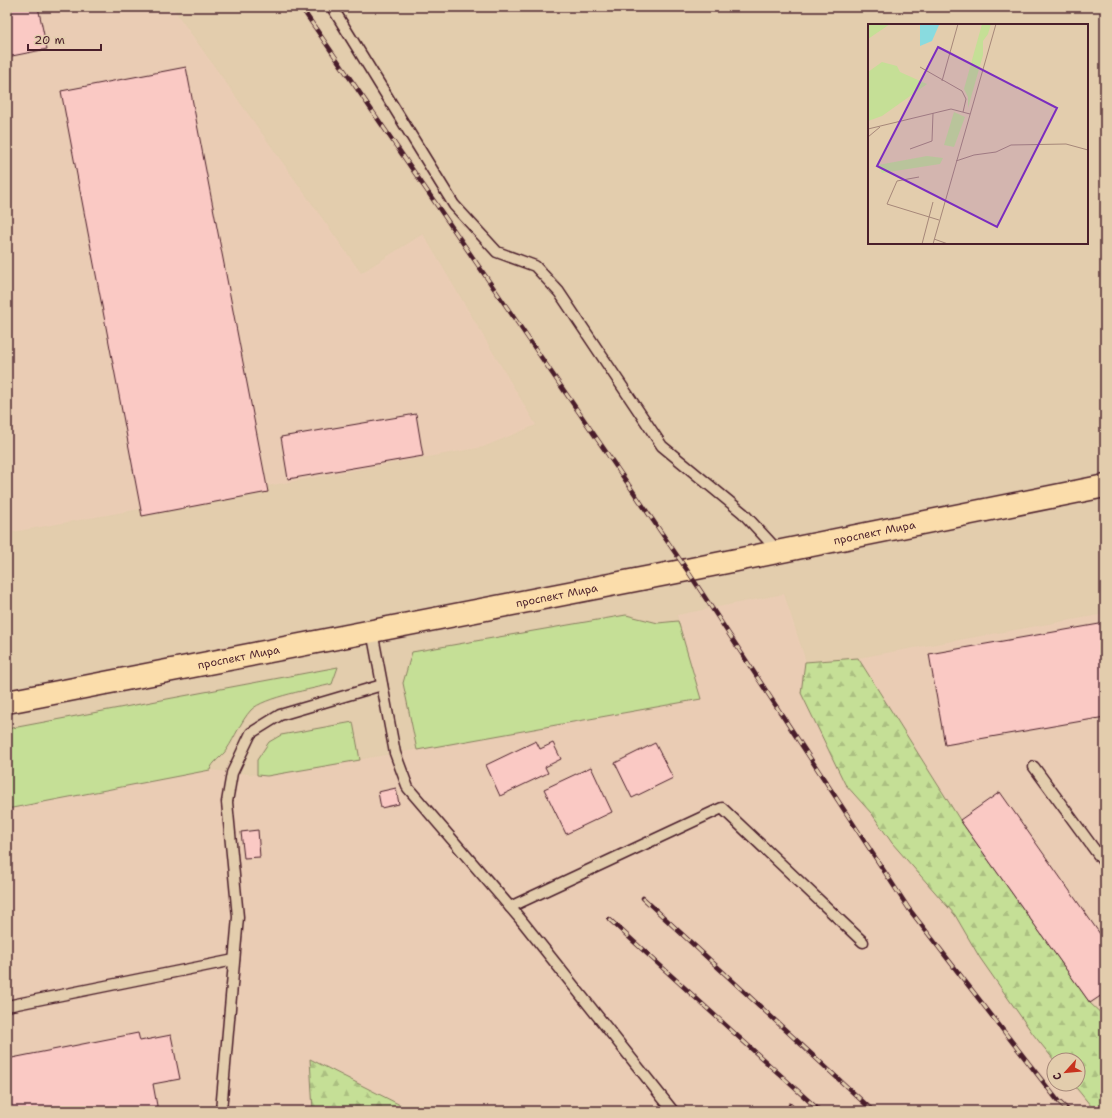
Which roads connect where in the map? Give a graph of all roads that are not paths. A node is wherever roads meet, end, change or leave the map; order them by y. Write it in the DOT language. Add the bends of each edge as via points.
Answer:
graph roads {
  1 [pos="332,7"];
  2 [pos="1105,486"];
  3 [pos="778,552"];
  4 [pos="372,631"];
  5 [pos="382,685"];
  6 [pos="7,702"];
  7 [pos="1034,767"];
  8 [pos="1105,864"];
  9 [pos="510,907"];
  10 [pos="863,942"];
  11 [pos="234,960"];
  12 [pos="7,1006"];
  13 [pos="221,1111"];
  14 [pos="673,1111"];
  1 -- 3 [label="lane" via="454,205 497,252 535,266 559,292 662,446 743,513"];
  2 -- 3 [label="main road, проспект Мира"];
  3 -- 4 [label="main road, проспект Мира"];
  4 -- 5 [label="lane"];
  4 -- 6 [label="main road, проспект Мира"];
  5 -- 9 [label="lane" via="395,754 408,788"];
  5 -- 11 [label="lane" via="280,715 251,733 232,773 227,802 238,917"];
  7 -- 8 [label="lane"];
  9 -- 10 [label="lane" via="722,808"];
  9 -- 14 [label="lane"];
  11 -- 12 [label="lane"];
  11 -- 13 [label="lane"];
}
